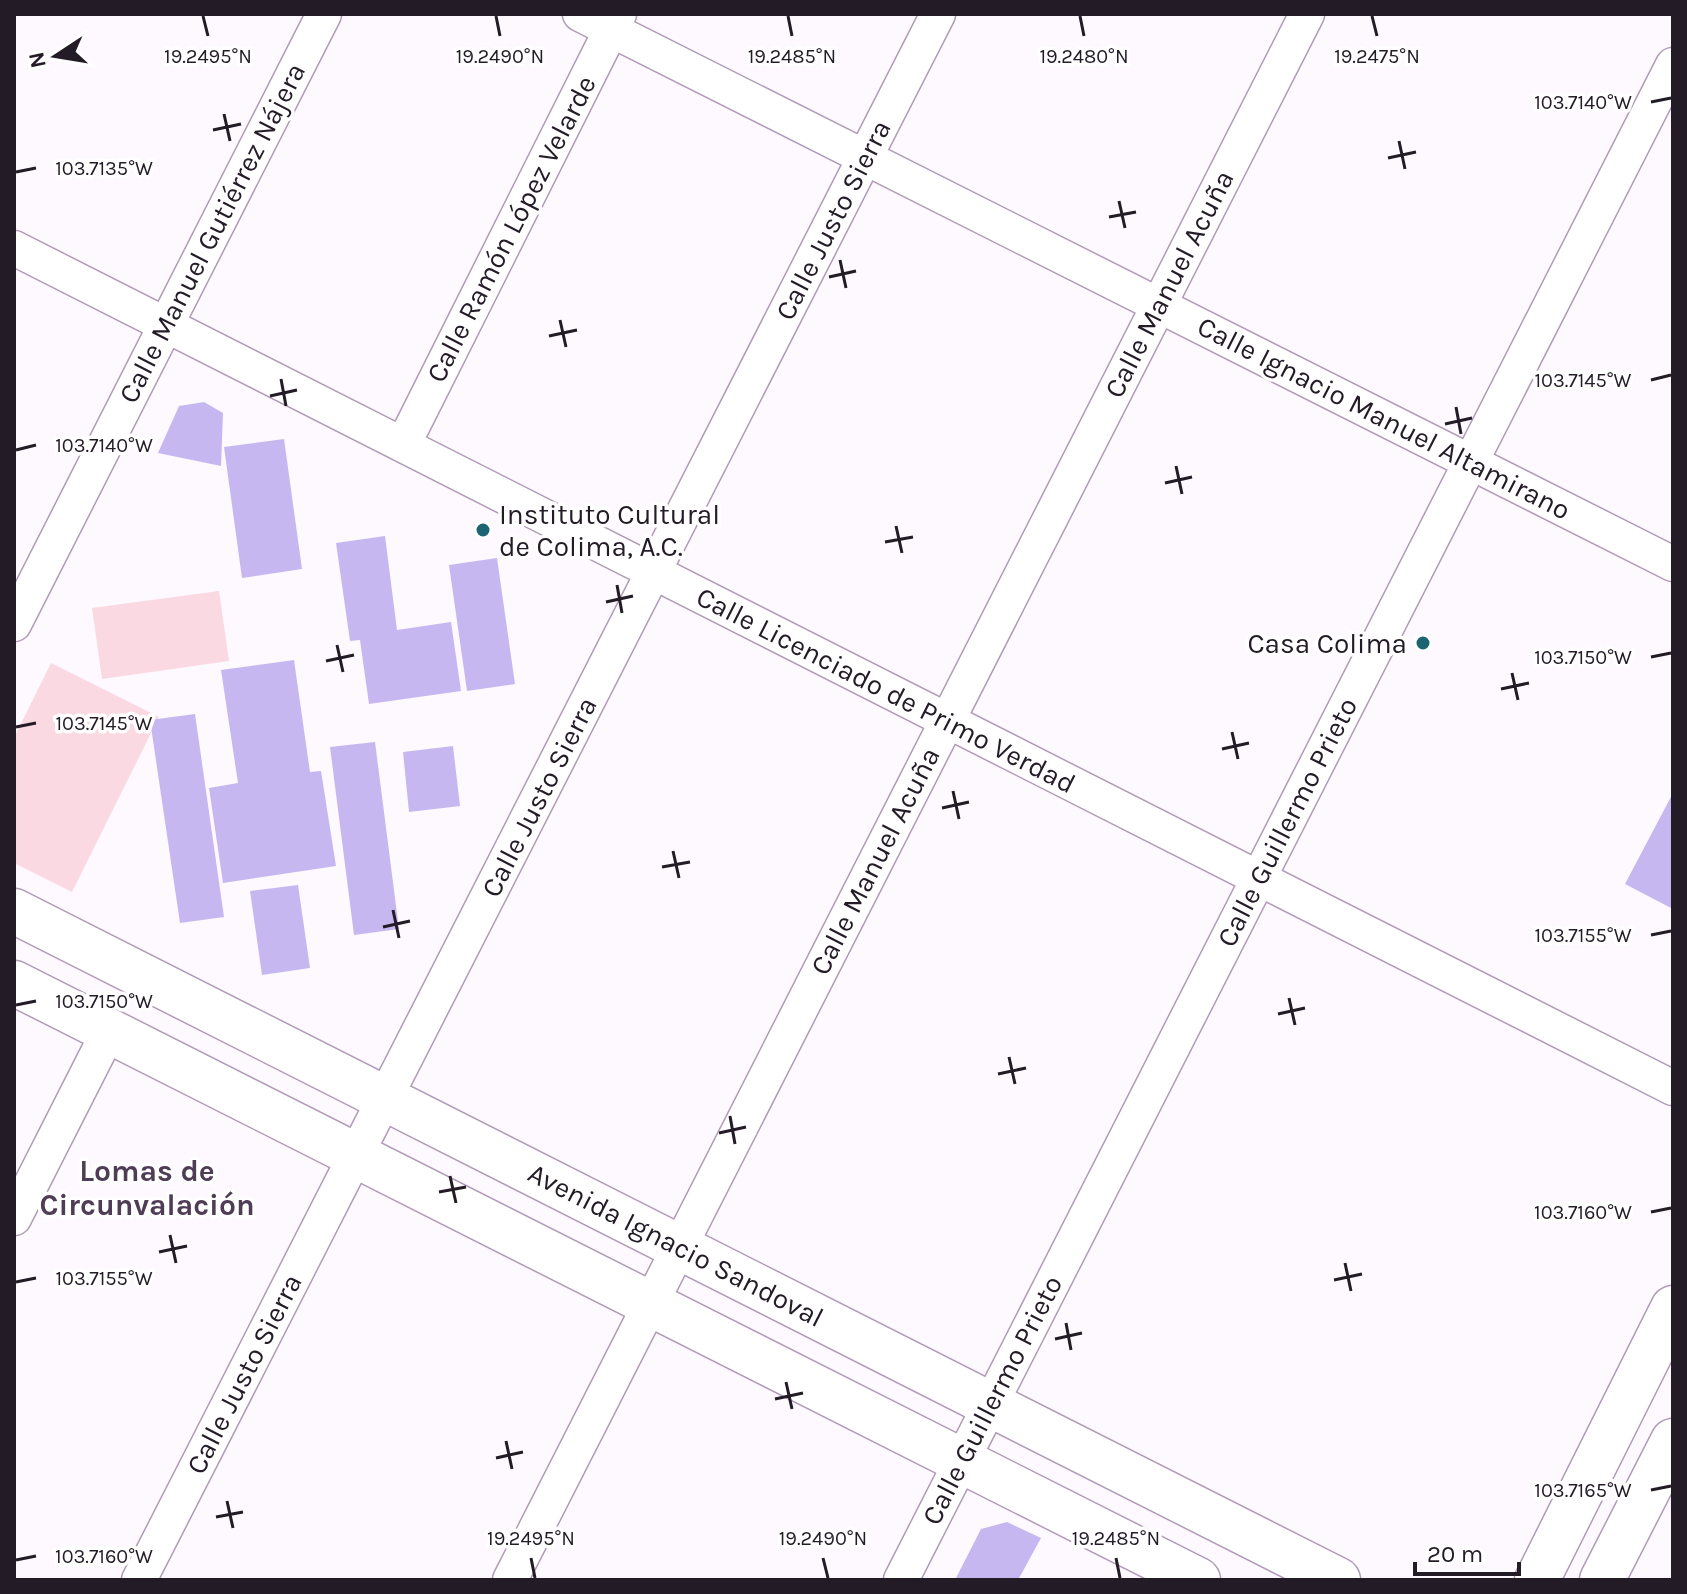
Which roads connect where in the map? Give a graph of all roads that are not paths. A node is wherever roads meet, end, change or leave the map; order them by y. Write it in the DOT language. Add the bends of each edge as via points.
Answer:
graph roads {
  1 [pos="324,14"];
  2 [pos="580,14"];
  3 [pos="938,14"];
  4 [pos="1307,14"];
  5 [pos="615,22"];
  6 [pos="1673,65"];
  7 [pos="865,158"];
  8 [pos="14,248"];
  9 [pos="1159,305"];
  10 [pos="166,324"];
  11 [pos="403,445"];
  12 [pos="1470,462"];
  13 [pos="1673,564"];
  14 [pos="653,572"];
  15 [pos="14,624"];
  16 [pos="947,720"];
  17 [pos="1259,878"];
  18 [pos="14,911"];
  19 [pos="14,983"];
  20 [pos="109,1031"];
  21 [pos="1673,1088"];
  22 [pos="385,1098"];
  23 [pos="356,1156"];
  24 [pos="14,1218"];
  25 [pos="679,1247"];
  26 [pos="651,1304"];
  27 [pos="1673,1308"];
  28 [pos="990,1404"];
  29 [pos="1673,1441"];
  30 [pos="962,1461"];
  31 [pos="139,1580"];
  32 [pos="510,1580"];
  33 [pos="901,1580"];
  34 [pos="1198,1580"];
  35 [pos="1338,1580"];
  36 [pos="1537,1580"];
  37 [pos="1602,1580"];
  1 -- 10 [label="street, Calle Manuel Gutiérrez Nájera"];
  2 -- 5 [label="street, Calle Ignacio Manuel Altamirano"];
  3 -- 7 [label="street, Calle Justo Sierra"];
  4 -- 9 [label="street, Calle Manuel Acuña"];
  5 -- 7 [label="street, Calle Ignacio Manuel Altamirano"];
  5 -- 11 [label="street, Calle Ramón López Velarde"];
  6 -- 12 [label="street, Calle Guillermo Prieto"];
  7 -- 9 [label="street, Calle Ignacio Manuel Altamirano"];
  7 -- 14 [label="street, Calle Justo Sierra"];
  8 -- 10 [label="street, Calle Licenciado de Primo Verdad"];
  9 -- 12 [label="street, Calle Ignacio Manuel Altamirano"];
  9 -- 16 [label="street, Calle Manuel Acuña"];
  10 -- 11 [label="street, Calle Licenciado de Primo Verdad"];
  10 -- 15 [label="street, Calle Manuel Gutiérrez Nájera"];
  11 -- 14 [label="street, Calle Licenciado de Primo Verdad"];
  12 -- 13 [label="street, Calle Ignacio Manuel Altamirano"];
  12 -- 17 [label="street, Calle Guillermo Prieto"];
  14 -- 16 [label="street, Calle Licenciado de Primo Verdad"];
  14 -- 22 [label="street, Calle Justo Sierra"];
  16 -- 17 [label="street, Calle Licenciado de Primo Verdad"];
  16 -- 25 [label="street, Calle Manuel Acuña"];
  17 -- 21 [label="street, Calle Licenciado de Primo Verdad"];
  17 -- 28 [label="street, Calle Guillermo Prieto"];
  18 -- 22 [label="main road, Avenida Ignacio Sandoval"];
  19 -- 20 [label="main road"];
  20 -- 23 [label="main road"];
  20 -- 24 [label="street"];
  22 -- 23 [label="street, Calle Justo Sierra"];
  22 -- 25 [label="main road, Avenida Ignacio Sandoval"];
  23 -- 26 [label="main road"];
  23 -- 31 [label="street, Calle Justo Sierra"];
  25 -- 26 [label="street, Calle Manuel Acuña"];
  25 -- 28 [label="main road, Avenida Ignacio Sandoval"];
  26 -- 30 [label="main road"];
  26 -- 32 [label="street, Calle Manuel Acuña"];
  27 -- 36 [label="main road"];
  28 -- 30 [label="street, Calle Guillermo Prieto"];
  28 -- 35 [label="main road, Avenida Ignacio Sandoval"];
  29 -- 37 [label="main road"];
  30 -- 33 [label="street, Calle Guillermo Prieto"];
  30 -- 34 [label="main road"];
}
